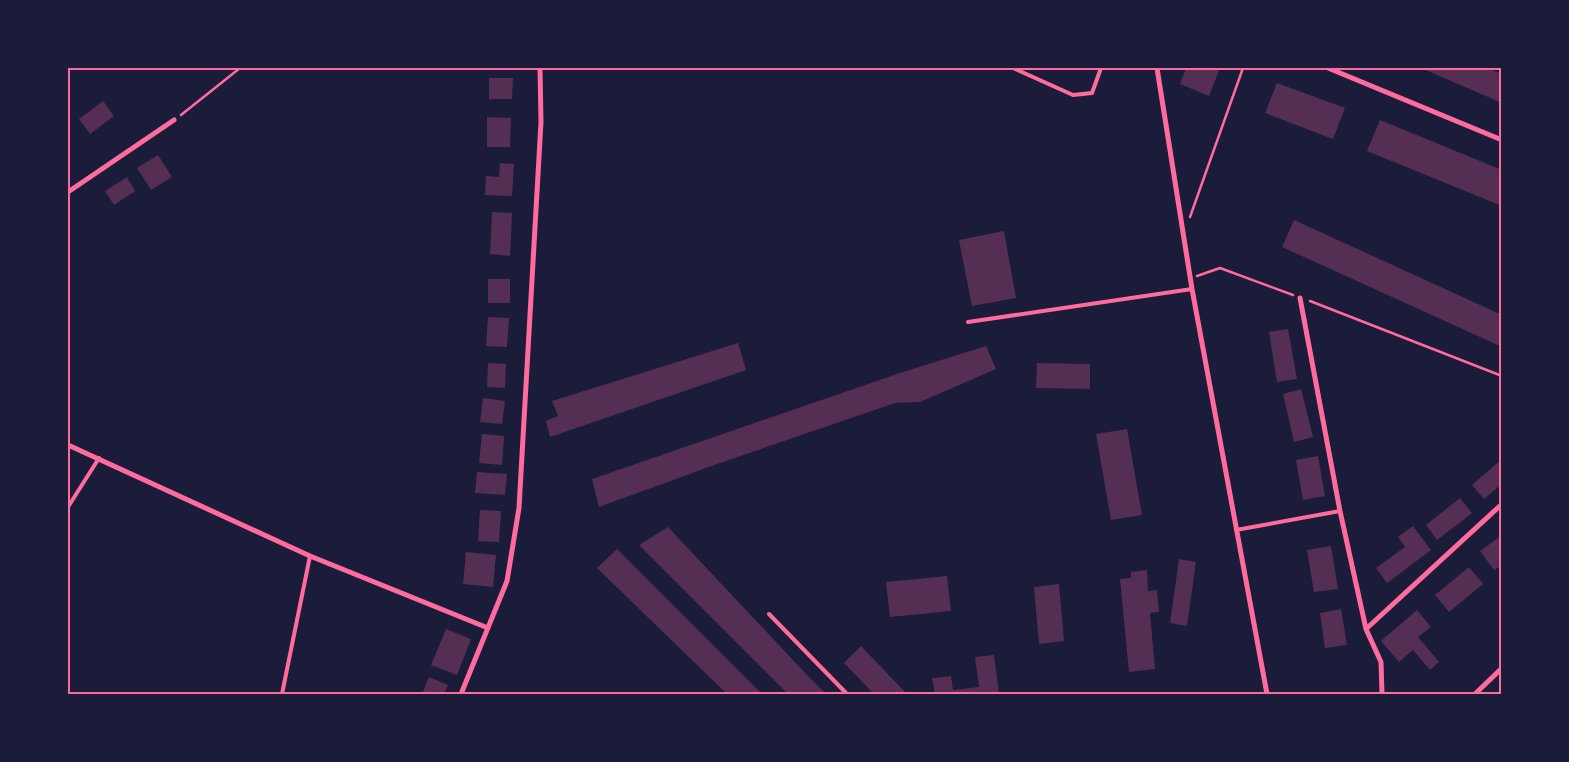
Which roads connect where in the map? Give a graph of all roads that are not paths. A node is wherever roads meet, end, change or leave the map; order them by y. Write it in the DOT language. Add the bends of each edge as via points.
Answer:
graph roads {
  1 [pos="540,68"];
  2 [pos="1013,68"];
  3 [pos="1101,68"];
  4 [pos="1157,68"];
  5 [pos="1328,68"];
  6 [pos="174,120"];
  7 [pos="1502,140"];
  8 [pos="68,192"];
  9 [pos="1192,289"];
  10 [pos="1300,298"];
  11 [pos="968,322"];
  12 [pos="68,445"];
  13 [pos="99,458"];
  14 [pos="1502,504"];
  15 [pos="68,507"];
  16 [pos="1340,511"];
  17 [pos="1236,530"];
  18 [pos="310,556"];
  19 [pos="769,614"];
  20 [pos="488,628"];
  21 [pos="1366,629"];
  22 [pos="1502,668"];
  23 [pos="1478,693"];
  24 [pos="282,694"];
  25 [pos="461,694"];
  26 [pos="847,694"];
  27 [pos="1266,694"];
  28 [pos="1382,694"];
  1 -- 20 [label="street" via="542,122 519,508 507,581"];
  2 -- 3 [label="lane" via="1073,95 1092,93"];
  4 -- 9 [label="street"];
  5 -- 7 [label="street"];
  6 -- 8 [label="street"];
  9 -- 11 [label="lane"];
  9 -- 17 [label="street"];
  10 -- 16 [label="street"];
  12 -- 13 [label="street"];
  13 -- 15 [label="lane"];
  13 -- 18 [label="street"];
  14 -- 21 [label="street"];
  16 -- 17 [label="lane"];
  16 -- 21 [label="street"];
  17 -- 27 [label="street"];
  18 -- 20 [label="street"];
  18 -- 24 [label="lane"];
  19 -- 26 [label="lane"];
  20 -- 25 [label="street"];
  21 -- 28 [label="street" via="1381,662"];
  22 -- 23 [label="street"];
}
